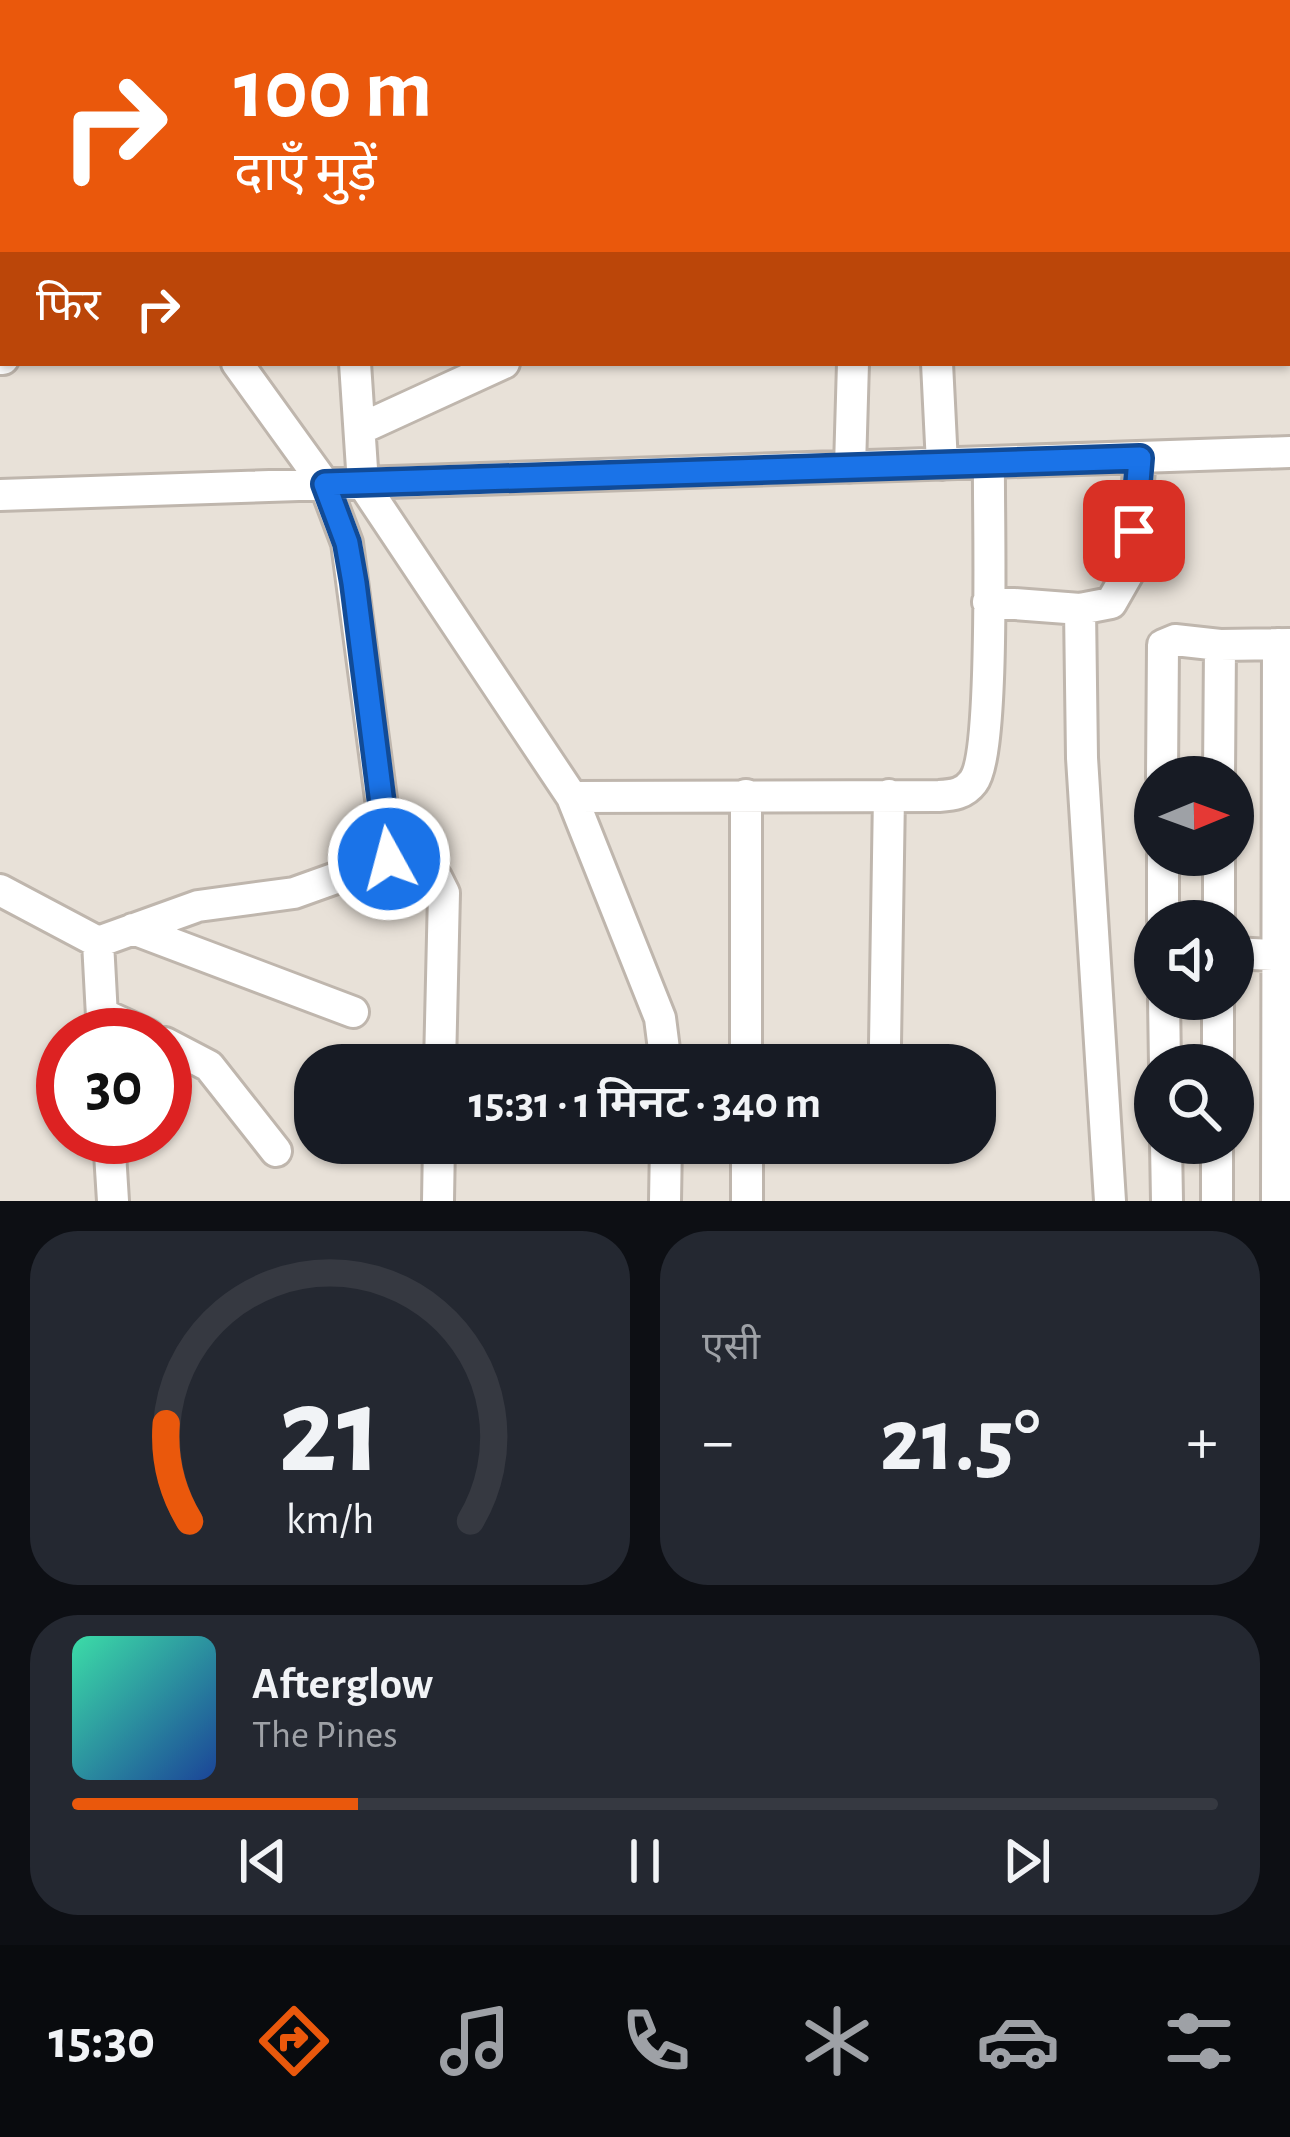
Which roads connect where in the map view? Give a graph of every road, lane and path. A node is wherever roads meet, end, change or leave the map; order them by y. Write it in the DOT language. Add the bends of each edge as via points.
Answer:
graph roads {
  1 [pos="239,366"];
  2 [pos="355,366"];
  3 [pos="497,366"];
  4 [pos="853,366"];
  5 [pos="937,366"];
  6 [pos="360,429"];
  7 [pos="1290,452"];
  8 [pos="1140,458"];
  9 [pos="989,463"];
  10 [pos="942,464"];
  11 [pos="850,467"];
  12 [pos="325,484"];
  13 [pos="363,484"];
  14 [pos="0,495"];
  15 [pos="988,602"];
  16 [pos="1080,609"];
  17 [pos="1284,644"];
  18 [pos="1220,645"];
  19 [pos="1162,756"];
  20 [pos="1220,756"];
  21 [pos="746,795"];
  22 [pos="889,795"];
  23 [pos="572,796"];
  24 [pos="389,859"];
  25 [pos="0,890"];
  26 [pos="134,929"];
  27 [pos="98,942"];
  28 [pos="1254,954"];
  29 [pos="1284,955"];
  30 [pos="101,1008"];
  31 [pos="353,1012"];
  32 [pos="440,1044"];
  33 [pos="663,1044"];
  34 [pos="746,1044"];
  35 [pos="885,1044"];
  36 [pos="192,1057"];
  37 [pos="276,1151"];
  38 [pos="111,1164"];
  39 [pos="439,1164"];
  40 [pos="666,1164"];
  41 [pos="747,1164"];
  42 [pos="1166,1164"];
  43 [pos="1217,1164"];
  44 [pos="113,1201"];
  45 [pos="438,1201"];
  46 [pos="665,1201"];
  47 [pos="747,1201"];
  48 [pos="1110,1201"];
  49 [pos="1167,1201"];
  50 [pos="1217,1201"];
  51 [pos="1277,1201"];
  1 -- 12 [label="street"];
  2 -- 6 [label="street"];
  3 -- 6 [label="street"];
  4 -- 11 [label="street"];
  5 -- 10 [label="street"];
  6 -- 13 [label="street"];
  7 -- 8 [label="street"];
  8 -- 9 [label="street"];
  8 -- 16 [label="street" via="1132,568 1111,603"];
  9 -- 10 [label="street"];
  9 -- 15 [label="street"];
  10 -- 11 [label="street"];
  11 -- 13 [label="street"];
  12 -- 13 [label="street"];
  12 -- 14 [label="street"];
  12 -- 24 [label="street" via="354,583"];
  13 -- 23 [label="street"];
  15 -- 16 [label="street"];
  15 -- 22 [label="street" via="980,766 972,783 958,794"];
  16 -- 48 [label="street"];
  17 -- 18 [label="street"];
  17 -- 29 [label="street"];
  18 -- 19 [label="street" via="1163,645"];
  18 -- 20 [label="street"];
  21 -- 22 [label="street"];
  21 -- 23 [label="street"];
  21 -- 34 [label="street"];
  22 -- 35 [label="street"];
  23 -- 33 [label="street"];
  24 -- 26 [label="street" via="294,893 198,906"];
  24 -- 32 [label="street" via="436,877 444,893"];
  25 -- 27 [label="street"];
  26 -- 27 [label="street"];
  26 -- 31 [label="street"];
  27 -- 30 [label="street"];
  28 -- 29 [label="street"];
  29 -- 51 [label="street"];
  36 -- 37 [label="street" via="209,1066"];
  38 -- 44 [label="street"];
  39 -- 45 [label="street"];
  40 -- 46 [label="street"];
  41 -- 47 [label="street"];
  42 -- 49 [label="street"];
  43 -- 50 [label="street"];
}
